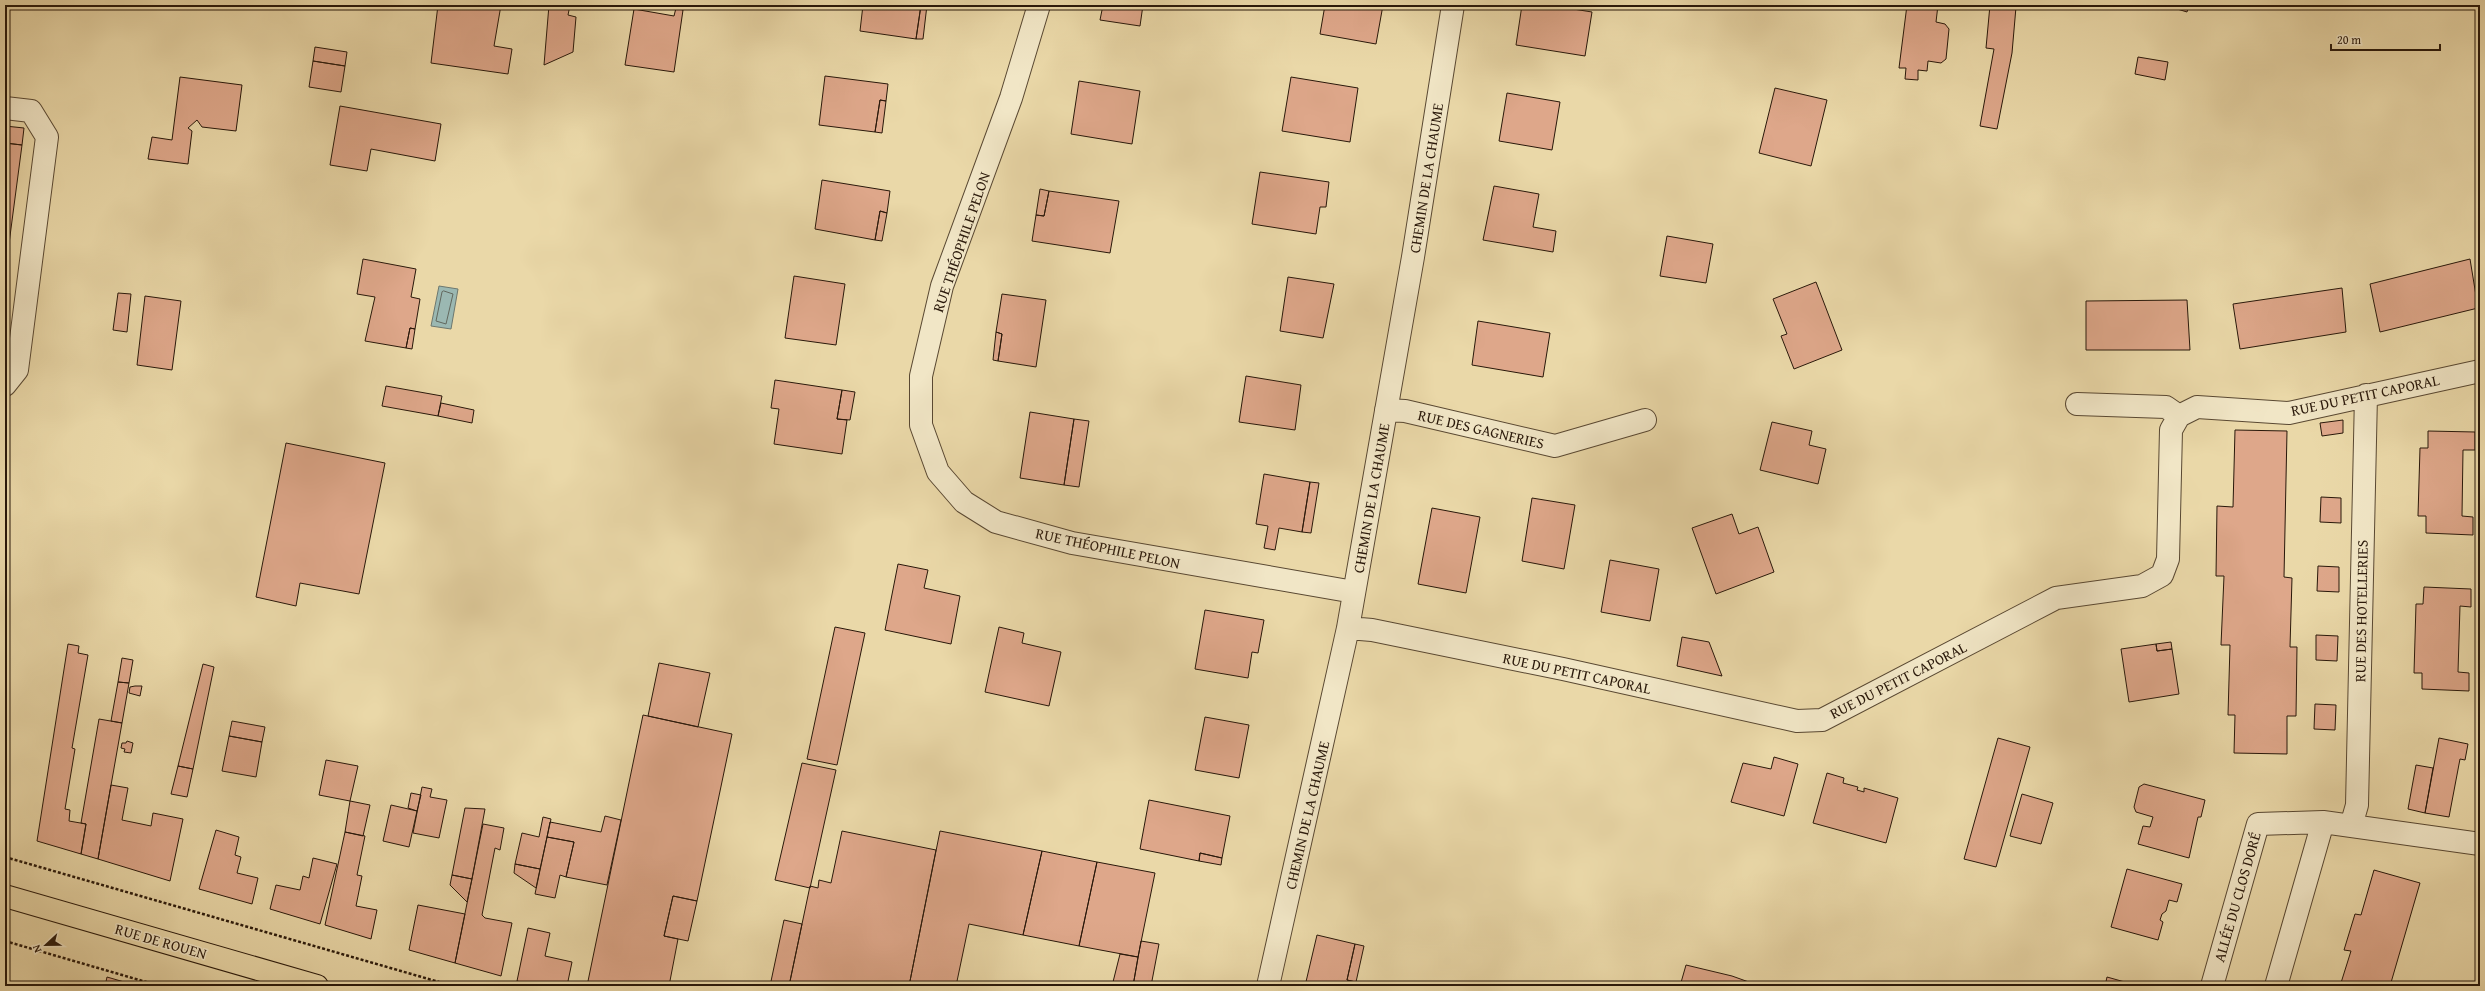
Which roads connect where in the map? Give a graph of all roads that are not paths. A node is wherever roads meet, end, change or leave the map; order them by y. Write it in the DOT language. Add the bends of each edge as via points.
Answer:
graph roads {
  1 [pos="1039,5"];
  2 [pos="1453,5"];
  3 [pos="5,108"];
  4 [pos="2480,371"];
  5 [pos="5,385"];
  6 [pos="2366,395"];
  7 [pos="2077,404"];
  8 [pos="1386,410"];
  9 [pos="2179,416"];
  10 [pos="1645,420"];
  11 [pos="1354,592"];
  12 [pos="1348,628"];
  13 [pos="2323,822"];
  14 [pos="2351,826"];
  15 [pos="2480,844"];
  16 [pos="5,896"];
  17 [pos="317,986"];
  18 [pos="1268,986"];
  19 [pos="2212,986"];
  20 [pos="2276,986"];
  1 -- 11 [label="street, RUE THÉOPHILE PELON" via="1011,98 942,286 921,376 921,425 938,472 964,502 996,522 1072,543"];
  2 -- 8 [label="street, CHEMIN DE LA CHAUME"];
  3 -- 5 [label="street" via="31,111 47,137 17,370"];
  4 -- 6 [label="street, RUE DU PETIT CAPORAL"];
  6 -- 9 [label="street, RUE DU PETIT CAPORAL" via="2289,413 2197,407"];
  6 -- 14 [label="street, RUE DES HOTELLERIES" via="2356,805"];
  7 -- 9 [label="street" via="2166,407"];
  8 -- 10 [label="street, RUE DES GAGNERIES" via="1405,411 1556,446"];
  8 -- 11 [label="street, CHEMIN DE LA CHAUME"];
  9 -- 12 [label="street, RUE DU PETIT CAPORAL" via="2171,430 2168,559 2162,575 2142,586 2056,598 1822,720 1797,721 1556,667 1372,630"];
  11 -- 12 [label="street, CHEMIN DE LA CHAUME"];
  12 -- 18 [label="street, CHEMIN DE LA CHAUME"];
  13 -- 14 [label="street, ALLÉE DU CLOS DORÉ"];
  13 -- 19 [label="street, ALLÉE DU CLOS DORÉ" via="2258,824"];
  13 -- 20 [label="street"];
  14 -- 15 [label="street, ALLÉE DU CLOS DORÉ"];
  16 -- 17 [label="main road, RUE DE ROUEN"];
}
